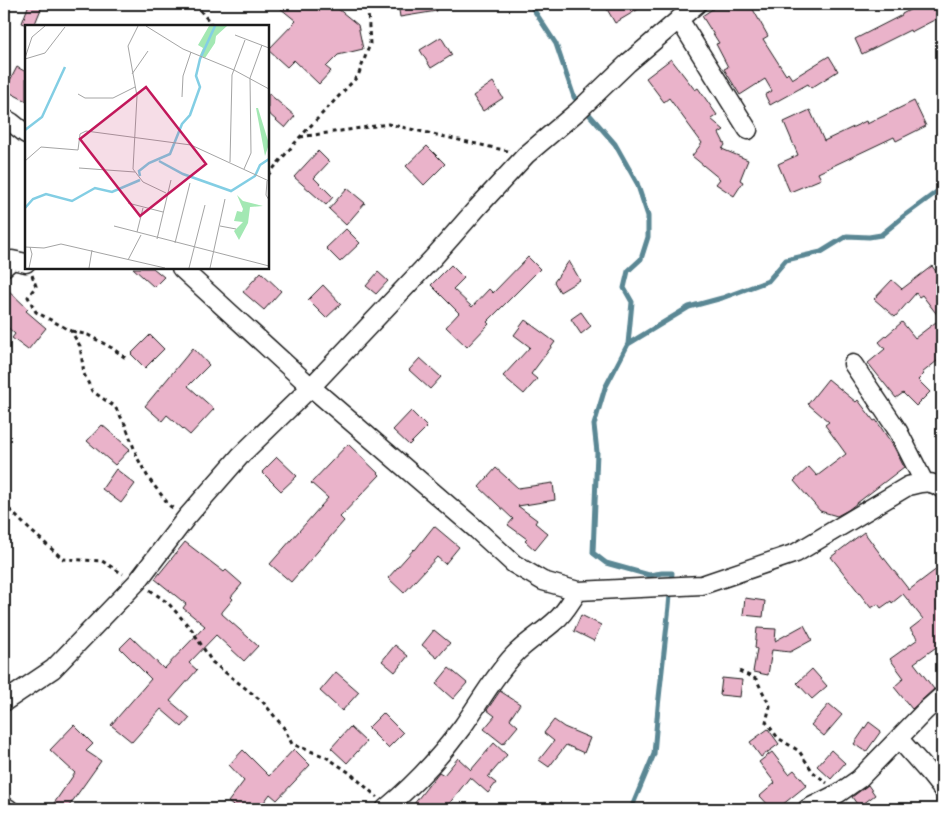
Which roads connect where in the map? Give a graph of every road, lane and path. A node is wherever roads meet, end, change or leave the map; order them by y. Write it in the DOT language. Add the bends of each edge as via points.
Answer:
graph roads {
  1 [pos="195,4"];
  2 [pos="365,4"];
  3 [pos="697,4"];
  4 [pos="679,19"];
  5 [pos="212,25"];
  6 [pos="4,118"];
  7 [pos="748,130"];
  8 [pos="25,133"];
  9 [pos="300,137"];
  10 [pos="526,155"];
  11 [pos="269,174"];
  12 [pos="25,264"];
  13 [pos="4,267"];
  14 [pos="30,269"];
  15 [pos="182,269"];
  16 [pos="71,331"];
  17 [pos="127,359"];
  18 [pos="853,364"];
  19 [pos="311,387"];
  20 [pos="924,482"];
  21 [pos="942,489"];
  22 [pos="4,504"];
  23 [pos="186,518"];
  24 [pos="137,582"];
  25 [pos="578,590"];
  26 [pos="739,671"];
  27 [pos="942,696"];
  28 [pos="4,702"];
  29 [pos="899,739"];
  30 [pos="942,788"];
  31 [pos="839,793"];
  32 [pos="4,806"];
  33 [pos="387,808"];
  34 [pos="9,809"];
  35 [pos="807,809"];
  1 -- 5 [label="path"];
  2 -- 9 [label="path" via="370,44 358,76"];
  3 -- 4 [label="street"];
  4 -- 7 [label="street"];
  4 -- 10 [label="street"];
  6 -- 8 [label="street"];
  9 -- 10 [label="path" via="388,124"];
  9 -- 11 [label="path"];
  10 -- 19 [label="street"];
  12 -- 13 [label="street" via="12,260"];
  14 -- 16 [label="path" via="36,286 28,297 36,312"];
  15 -- 19 [label="street"];
  16 -- 17 [label="path" via="88,335"];
  16 -- 23 [label="path" via="80,346 84,374 92,391 115,406 149,479 170,506"];
  18 -- 20 [label="street" via="898,431"];
  19 -- 23 [label="street" via="241,455"];
  19 -- 25 [label="street" via="514,564 544,581"];
  20 -- 21 [label="street"];
  20 -- 25 [label="street" via="908,486 796,553 702,585"];
  22 -- 24 [label="path" via="63,559 102,561"];
  23 -- 24 [label="street"];
  24 -- 28 [label="street" via="53,669"];
  24 -- 33 [label="path" via="168,603 192,630 212,662 263,702 284,728 292,744 326,757 350,773"];
  25 -- 33 [label="street" via="556,620 515,654 462,727"];
  26 -- 31 [label="path" via="756,680 770,706 766,722 778,738 800,751 813,772"];
  27 -- 29 [label="street"];
  29 -- 30 [label="street"];
  29 -- 31 [label="street" via="859,780"];
  31 -- 35 [label="street"];
  32 -- 34 [label="street"];
}
